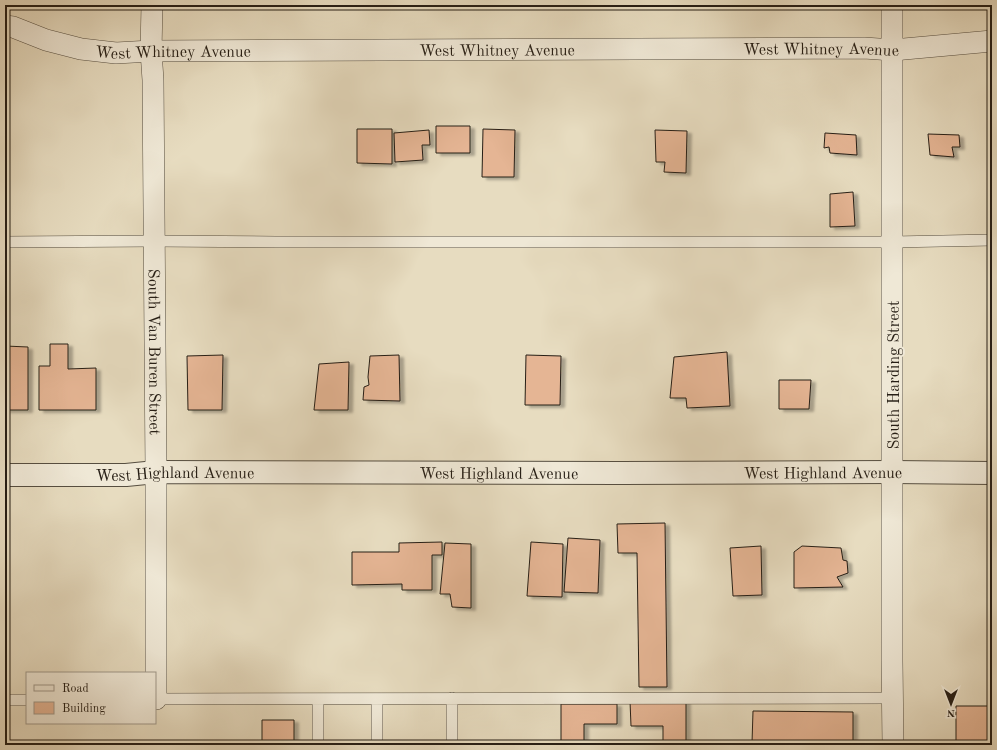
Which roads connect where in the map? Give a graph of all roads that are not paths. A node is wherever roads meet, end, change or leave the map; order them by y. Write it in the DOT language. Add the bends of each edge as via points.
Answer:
graph roads {
  1 [pos="152,5"];
  2 [pos="892,5"];
  3 [pos="5,26"];
  4 [pos="992,41"];
  5 [pos="892,50"];
  6 [pos="151,51"];
  7 [pos="992,240"];
  8 [pos="154,241"];
  9 [pos="5,242"];
  10 [pos="892,242"];
  11 [pos="156,472"];
  12 [pos="892,472"];
  13 [pos="992,473"];
  14 [pos="5,475"];
  15 [pos="155,672"];
  16 [pos="452,698"];
  17 [pos="892,698"];
  18 [pos="156,699"];
  19 [pos="318,699"];
  20 [pos="377,699"];
  21 [pos="5,700"];
  22 [pos="26,700"];
  23 [pos="318,745"];
  24 [pos="377,745"];
  25 [pos="452,745"];
  26 [pos="893,745"];
  1 -- 6 [label="street, South Van Buren Street"];
  2 -- 5 [label="street, South Harding Street"];
  3 -- 6 [label="street, West Whitney Avenue" via="81,49 116,53"];
  4 -- 5 [label="street, West Whitney Avenue"];
  5 -- 6 [label="street, West Whitney Avenue" via="848,48"];
  5 -- 10 [label="street, South Harding Street"];
  6 -- 8 [label="street, South Van Buren Street"];
  7 -- 10 [label="lane"];
  8 -- 9 [label="lane"];
  8 -- 10 [label="lane"];
  8 -- 11 [label="street, South Van Buren Street"];
  10 -- 12 [label="street, South Harding Street"];
  11 -- 12 [label="street, West Highland Avenue"];
  11 -- 14 [label="street, West Highland Avenue" via="126,475"];
  11 -- 15 [label="street, South Van Buren Street"];
  12 -- 13 [label="street, West Highland Avenue"];
  12 -- 17 [label="street, South Harding Street"];
  16 -- 17 [label="lane"];
  16 -- 20 [label="lane"];
  16 -- 25 [label="lane"];
  17 -- 26 [label="street, South Harding Street"];
  18 -- 19 [label="lane"];
  19 -- 20 [label="lane"];
  19 -- 23 [label="lane"];
  20 -- 24 [label="lane"];
  21 -- 22 [label="lane"];
}
